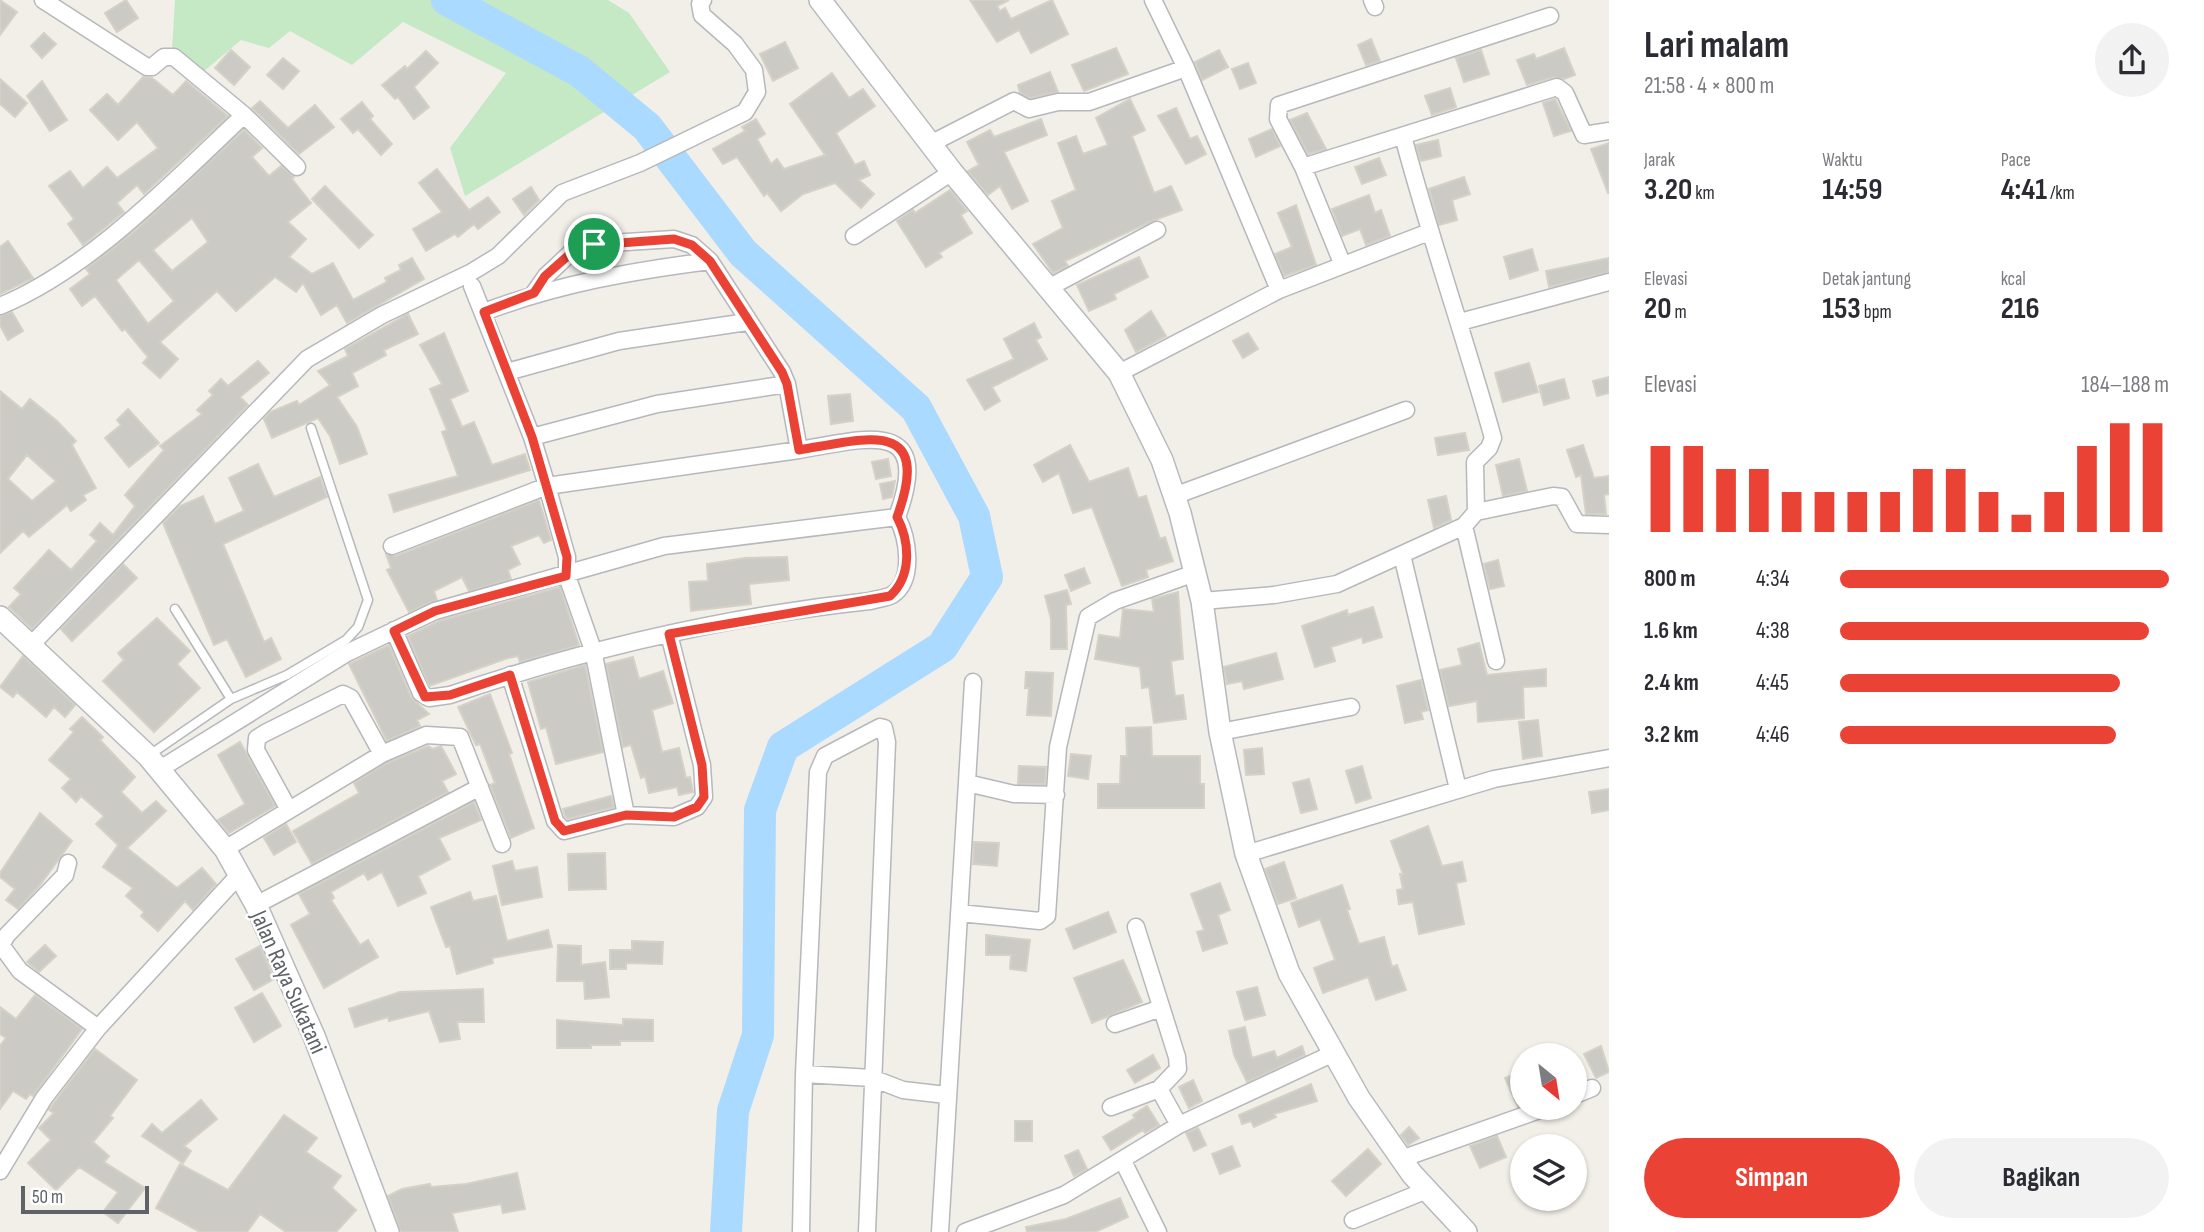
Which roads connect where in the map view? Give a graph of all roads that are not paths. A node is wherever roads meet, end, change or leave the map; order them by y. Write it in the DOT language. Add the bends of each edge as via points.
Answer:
graph roads {
  1 [pos="43,0"];
  2 [pos="703,0"];
  3 [pos="820,0"];
  4 [pos="1153,0"];
  5 [pos="1550,16"];
  6 [pos="1186,68"];
  7 [pos="244,115"];
  8 [pos="1609,131"];
  9 [pos="1403,136"];
  10 [pos="932,143"];
  11 [pos="297,167"];
  12 [pos="1303,167"];
  13 [pos="952,172"];
  14 [pos="1157,230"];
  15 [pos="1429,232"];
  16 [pos="854,236"];
  17 [pos="710,261"];
  18 [pos="1342,263"];
  19 [pos="1609,282"];
  20 [pos="472,285"];
  21 [pos="1048,288"];
  22 [pos="1279,290"];
  23 [pos="534,293"];
  24 [pos="0,306"];
  25 [pos="484,312"];
  26 [pos="747,322"];
  27 [pos="1460,322"];
  28 [pos="508,372"];
  29 [pos="1119,373"];
  30 [pos="787,384"];
  31 [pos="1406,410"];
  32 [pos="311,428"];
  33 [pos="532,437"];
  34 [pos="799,450"];
  35 [pos="547,486"];
  36 [pos="1174,496"];
  37 [pos="1476,512"];
  38 [pos="897,517"];
  39 [pos="1609,525"];
  40 [pos="1465,526"];
  41 [pos="392,546"];
  42 [pos="1402,555"];
  43 [pos="1195,573"];
  44 [pos="566,576"];
  45 [pos="1202,601"];
  46 [pos="175,609"];
  47 [pos="0,617"];
  48 [pos="394,631"];
  49 [pos="669,634"];
  50 [pos="31,645"];
  51 [pos="593,650"];
  52 [pos="1496,661"];
  53 [pos="510,675"];
  54 [pos="973,682"];
  55 [pos="231,699"];
  56 [pos="1351,707"];
  57 [pos="1220,732"];
  58 [pos="382,754"];
  59 [pos="1609,758"];
  60 [pos="154,762"];
  61 [pos="967,783"];
  62 [pos="480,787"];
  63 [pos="1458,789"];
  64 [pos="1056,795"];
  65 [pos="289,810"];
  66 [pos="626,815"];
  67 [pos="502,844"];
  68 [pos="225,849"];
  69 [pos="1246,854"];
  70 [pos="68,863"];
  71 [pos="239,875"];
  72 [pos="256,905"];
  73 [pos="959,913"];
  74 [pos="1136,927"];
  75 [pos="1161,1008"];
  76 [pos="1115,1024"];
  77 [pos="98,1028"];
  78 [pos="1334,1052"];
  79 [pos="804,1074"];
  80 [pos="872,1078"];
  81 [pos="1592,1088"];
  82 [pos="1159,1089"];
  83 [pos="1587,1090"];
  84 [pos="946,1095"];
  85 [pos="1111,1107"];
  86 [pos="1511,1120"];
  87 [pos="1179,1125"];
  88 [pos="1401,1159"];
  89 [pos="1123,1161"];
  90 [pos="1,1166"];
  91 [pos="1427,1190"];
  92 [pos="1353,1220"];
  93 [pos="388,1232"];
  94 [pos="801,1232"];
  95 [pos="867,1232"];
  96 [pos="940,1232"];
  97 [pos="965,1232"];
  98 [pos="1158,1232"];
  99 [pos="1466,1232"];
  1 -- 7 [label="street" via="147,67 164,57 173,58"];
  2 -- 50 [label="street" via="702,15 735,44 754,70 757,92 745,111 640,163 562,194 498,256 307,359"];
  3 -- 10 [label="street"];
  4 -- 6 [label="street"];
  5 -- 12 [label="street" via="1279,105 1278,119"];
  6 -- 10 [label="street" via="1089,102 1058,102 1028,109 1014,101"];
  6 -- 22 [label="street"];
  7 -- 11 [label="street"];
  7 -- 24 [label="street" via="144,210 55,279"];
  8 -- 9 [label="street" via="1584,135 1565,93 1557,87"];
  9 -- 12 [label="street"];
  9 -- 15 [label="street"];
  10 -- 13 [label="street"];
  12 -- 18 [label="street"];
  13 -- 16 [label="street"];
  13 -- 21 [label="street"];
  14 -- 21 [label="street"];
  15 -- 18 [label="street"];
  15 -- 27 [label="street"];
  17 -- 23 [label="street" via="614,274"];
  17 -- 23 [label="street" via="692,245 674,239 579,246 545,276"];
  17 -- 26 [label="street"];
  18 -- 22 [label="street"];
  19 -- 27 [label="street"];
  20 -- 25 [label="street"];
  21 -- 29 [label="street"];
  22 -- 29 [label="street"];
  23 -- 25 [label="street"];
  25 -- 28 [label="street"];
  26 -- 28 [label="street" via="619,341"];
  26 -- 30 [label="street"];
  27 -- 37 [label="street" via="1493,438 1475,463"];
  28 -- 33 [label="street"];
  29 -- 36 [label="street" via="1162,460"];
  30 -- 33 [label="street" via="657,404"];
  30 -- 34 [label="street"];
  31 -- 36 [label="street"];
  32 -- 55 [label="lane" via="368,600 358,627 346,640 287,675"];
  33 -- 35 [label="street"];
  34 -- 35 [label="street"];
  34 -- 38 [label="street" via="875,438 891,441 900,449 908,487"];
  35 -- 41 [label="street"];
  35 -- 44 [label="street" via="567,557"];
  36 -- 43 [label="street"];
  37 -- 39 [label="street" via="1558,495 1574,523"];
  37 -- 40 [label="street"];
  38 -- 44 [label="street" via="664,546"];
  38 -- 49 [label="street" via="904,534 905,572 901,586 890,596"];
  40 -- 42 [label="street"];
  40 -- 52 [label="street"];
  42 -- 45 [label="street" via="1336,584"];
  42 -- 63 [label="street"];
  43 -- 45 [label="street"];
  43 -- 64 [label="street" via="1115,601 1088,617 1058,747"];
  44 -- 48 [label="street" via="435,611"];
  44 -- 51 [label="street"];
  45 -- 57 [label="street"];
  46 -- 55 [label="lane"];
  47 -- 50 [label="street, Jalan Raya Sukatani"];
  48 -- 53 [label="street" via="425,697 450,695"];
  48 -- 60 [label="street"];
  49 -- 51 [label="street"];
  49 -- 66 [label="street" via="702,765 704,797 697,807 674,817"];
  50 -- 60 [label="street, Jalan Raya Sukatani"];
  51 -- 53 [label="street"];
  51 -- 66 [label="street"];
  53 -- 66 [label="street" via="558,826 568,831"];
  54 -- 61 [label="street"];
  55 -- 60 [label="lane"];
  56 -- 57 [label="street"];
  57 -- 69 [label="street"];
  58 -- 62 [label="street" via="426,735 455,735 460,737"];
  58 -- 65 [label="street"];
  58 -- 65 [label="street" via="351,698 343,694 265,733 257,738 256,750"];
  59 -- 63 [label="street" via="1523,771"];
  60 -- 68 [label="street, Jalan Raya Sukatani"];
  61 -- 64 [label="street" via="1014,794"];
  61 -- 73 [label="street"];
  62 -- 67 [label="street"];
  62 -- 72 [label="street"];
  63 -- 69 [label="street"];
  64 -- 73 [label="street" via="1047,916 1040,921"];
  65 -- 68 [label="street"];
  68 -- 71 [label="street, Jalan Raya Sukatani"];
  69 -- 78 [label="street" via="1289,973"];
  70 -- 77 [label="street" via="65,875 1,945 20,971"];
  71 -- 72 [label="street, Jalan Raya Sukatani"];
  71 -- 77 [label="street"];
  72 -- 93 [label="street, Jalan Raya Sukatani" via="314,1036"];
  73 -- 84 [label="street"];
  74 -- 75 [label="street"];
  75 -- 76 [label="street"];
  75 -- 82 [label="street" via="1178,1069"];
  77 -- 90 [label="street" via="44,1098"];
  78 -- 87 [label="street"];
  78 -- 88 [label="street"];
  79 -- 80 [label="street"];
  79 -- 80 [label="street" via="818,772 825,757 884,727 887,742"];
  79 -- 94 [label="street"];
  80 -- 84 [label="street" via="903,1090"];
  80 -- 95 [label="street"];
  81 -- 83 [label="street"];
  82 -- 85 [label="street"];
  82 -- 87 [label="street"];
  84 -- 96 [label="street"];
  86 -- 88 [label="street"];
  87 -- 89 [label="street"];
  88 -- 91 [label="street"];
  89 -- 97 [label="street" via="1064,1195"];
  89 -- 98 [label="street"];
  91 -- 92 [label="street"];
  91 -- 99 [label="street"];
}
